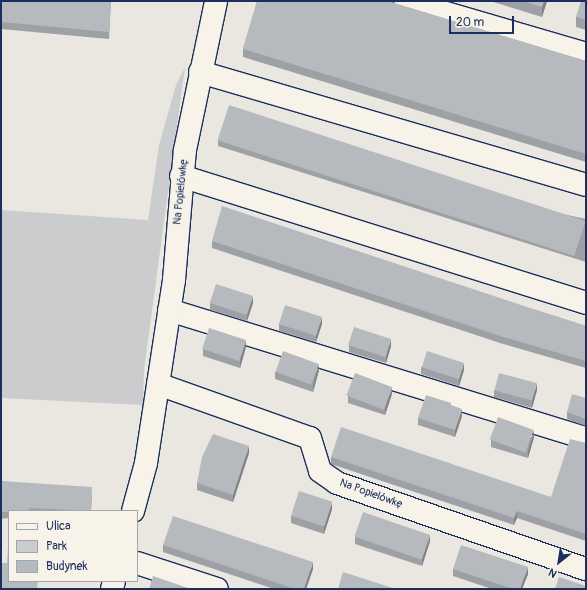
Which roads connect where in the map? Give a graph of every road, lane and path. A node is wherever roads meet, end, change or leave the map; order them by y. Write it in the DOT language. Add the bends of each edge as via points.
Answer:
graph roads {
  1 [pos="216,1"];
  2 [pos="406,1"];
  3 [pos="586,54"];
  4 [pos="200,72"];
  5 [pos="181,176"];
  6 [pos="586,185"];
  7 [pos="586,303"];
  8 [pos="169,310"];
  9 [pos="158,384"];
  10 [pos="586,438"];
  11 [pos="133,510"];
  12 [pos="138,563"];
  13 [pos="586,569"];
  14 [pos="217,589"];
  1 -- 4 [label="street, Na Popielówkę"];
  2 -- 3 [label="street"];
  4 -- 5 [label="street, Na Popielówkę"];
  4 -- 6 [label="street"];
  5 -- 7 [label="street"];
  5 -- 8 [label="street, Na Popielówkę"];
  8 -- 9 [label="street, Na Popielówkę"];
  8 -- 10 [label="street"];
  9 -- 11 [label="street, Na Popielówkę" via="146,463"];
  9 -- 13 [label="street, Na Popielówkę" via="310,438 320,471 337,483"];
  12 -- 14 [label="street"];
}
